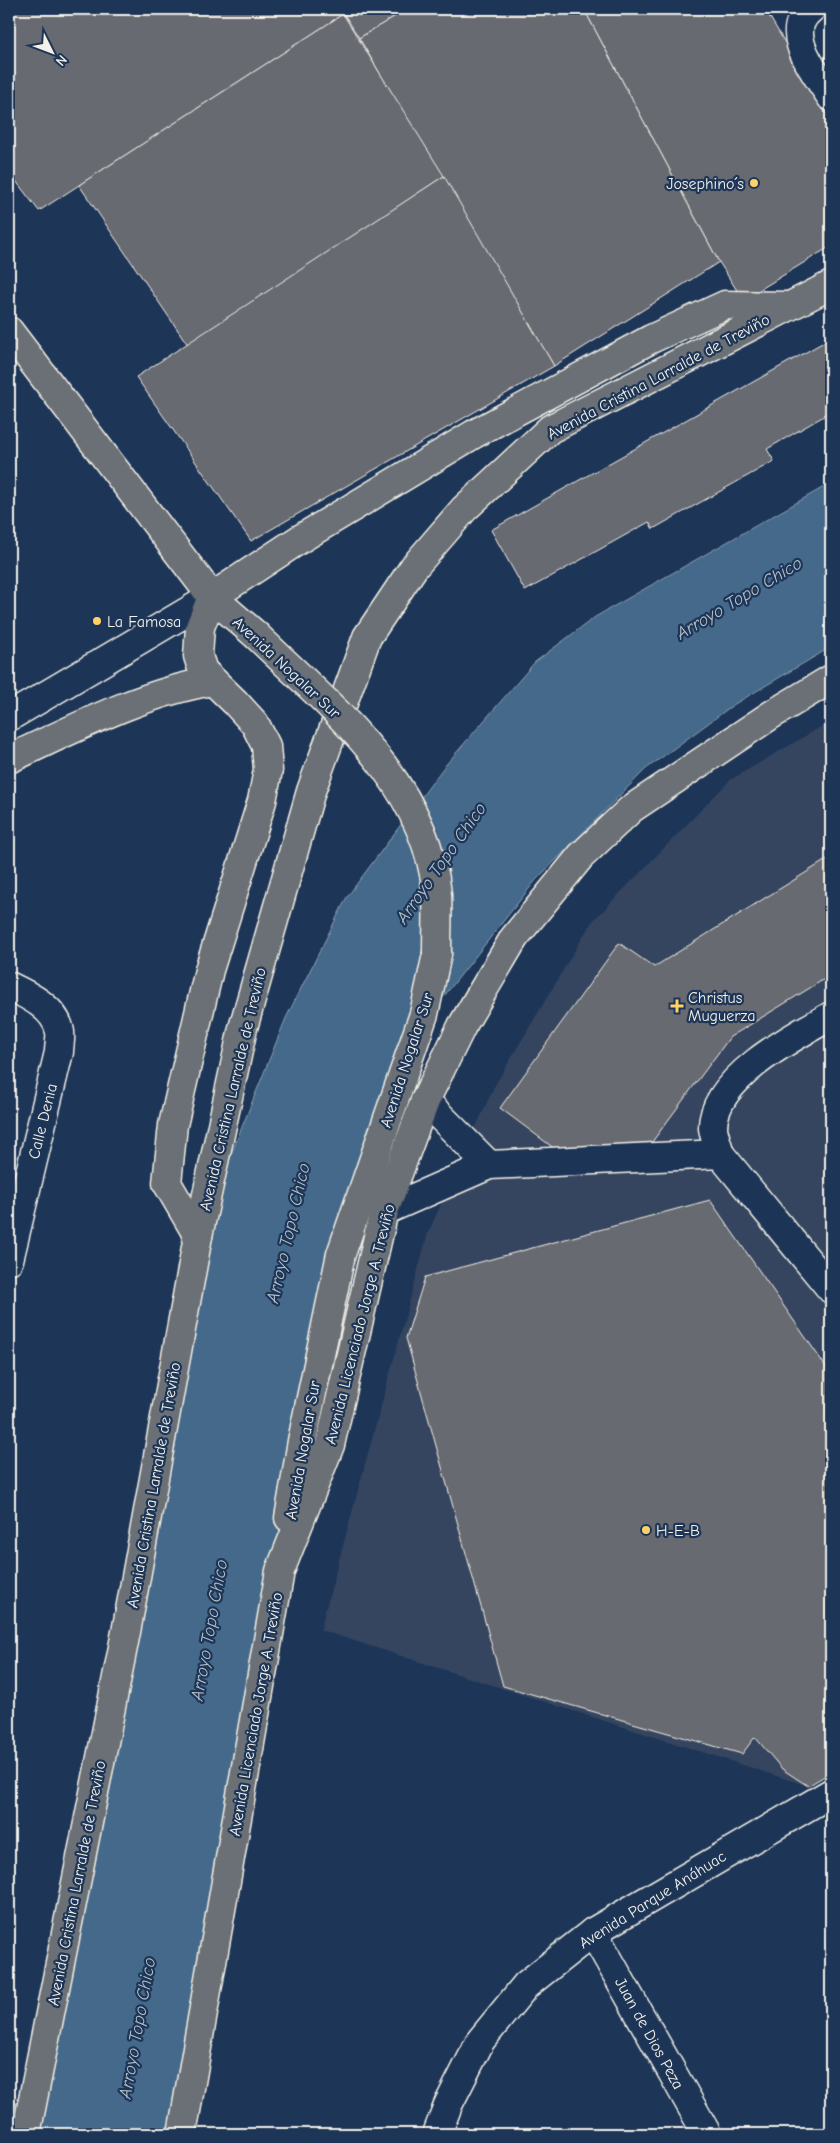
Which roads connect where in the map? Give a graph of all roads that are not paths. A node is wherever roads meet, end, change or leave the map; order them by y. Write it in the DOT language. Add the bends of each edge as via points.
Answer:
graph roads {
  1 [pos="810,9"];
  2 [pos="831,97"];
  3 [pos="831,285"];
  4 [pos="791,306"];
  5 [pos="12,340"];
  6 [pos="212,597"];
  7 [pos="831,679"];
  8 [pos="213,682"];
  9 [pos="9,717"];
  10 [pos="9,760"];
  11 [pos="9,986"];
  12 [pos="831,1016"];
  13 [pos="425,1100"];
  14 [pos="720,1154"];
  15 [pos="489,1165"];
  16 [pos="384,1210"];
  17 [pos="198,1236"];
  18 [pos="9,1257"];
  19 [pos="831,1289"];
  20 [pos="280,1571"];
  21 [pos="831,1793"];
  22 [pos="593,1932"];
  23 [pos="26,2134"];
  24 [pos="182,2134"];
  25 [pos="437,2134"];
  26 [pos="707,2134"];
  1 -- 2 [label="street" via="799,23 798,36 802,50"];
  3 -- 4 [label="main road, Avenida Cristina Larralde de Treviño"];
  4 -- 6 [label="main road" via="724,305 651,339 474,434 300,539"];
  4 -- 17 [label="main road, Avenida Cristina Larralde de Treviño" via="550,430 464,509 414,567 367,637 311,791 243,1028"];
  5 -- 6 [label="main road, Avenida Nogalar Sur"];
  6 -- 8 [label="main road" via="200,627 198,656 203,672"];
  6 -- 9 [label="street"];
  6 -- 20 [label="main road, Avenida Nogalar Sur, bridge" via="360,736 387,768 409,806 426,846 437,893 437,954 424,1014 340,1254 302,1441"];
  7 -- 13 [label="main road, Avenida Licenciado Jorge A. Treviño" via="631,809 581,856 514,938 462,1026"];
  8 -- 10 [label="main road" via="188,685 111,712"];
  8 -- 17 [label="main road" via="255,724 266,746 268,770 262,801 209,970 173,1125 167,1183"];
  11 -- 18 [label="street, Calle Denia" via="29,995 50,1013 60,1031 59,1052"];
  12 -- 14 [label="street" via="774,1050 735,1082 716,1112 713,1128"];
  13 -- 15 [label="street"];
  13 -- 16 [label="main road, Avenida Licenciado Jorge A. Treviño"];
  14 -- 15 [label="street"];
  14 -- 19 [label="street"];
  15 -- 16 [label="street"];
  16 -- 20 [label="main road, Avenida Licenciado Jorge A. Treviño" via="330,1445"];
  17 -- 23 [label="main road, Avenida Cristina Larralde de Treviño" via="126,1632"];
  20 -- 24 [label="main road, Avenida Licenciado Jorge A. Treviño"];
  21 -- 22 [label="street, Avenida Parque Anáhuac"];
  22 -- 25 [label="street, Avenida Parque Anáhuac" via="526,1985 481,2040"];
  22 -- 26 [label="street, Juan de Dios Peza"];
}
